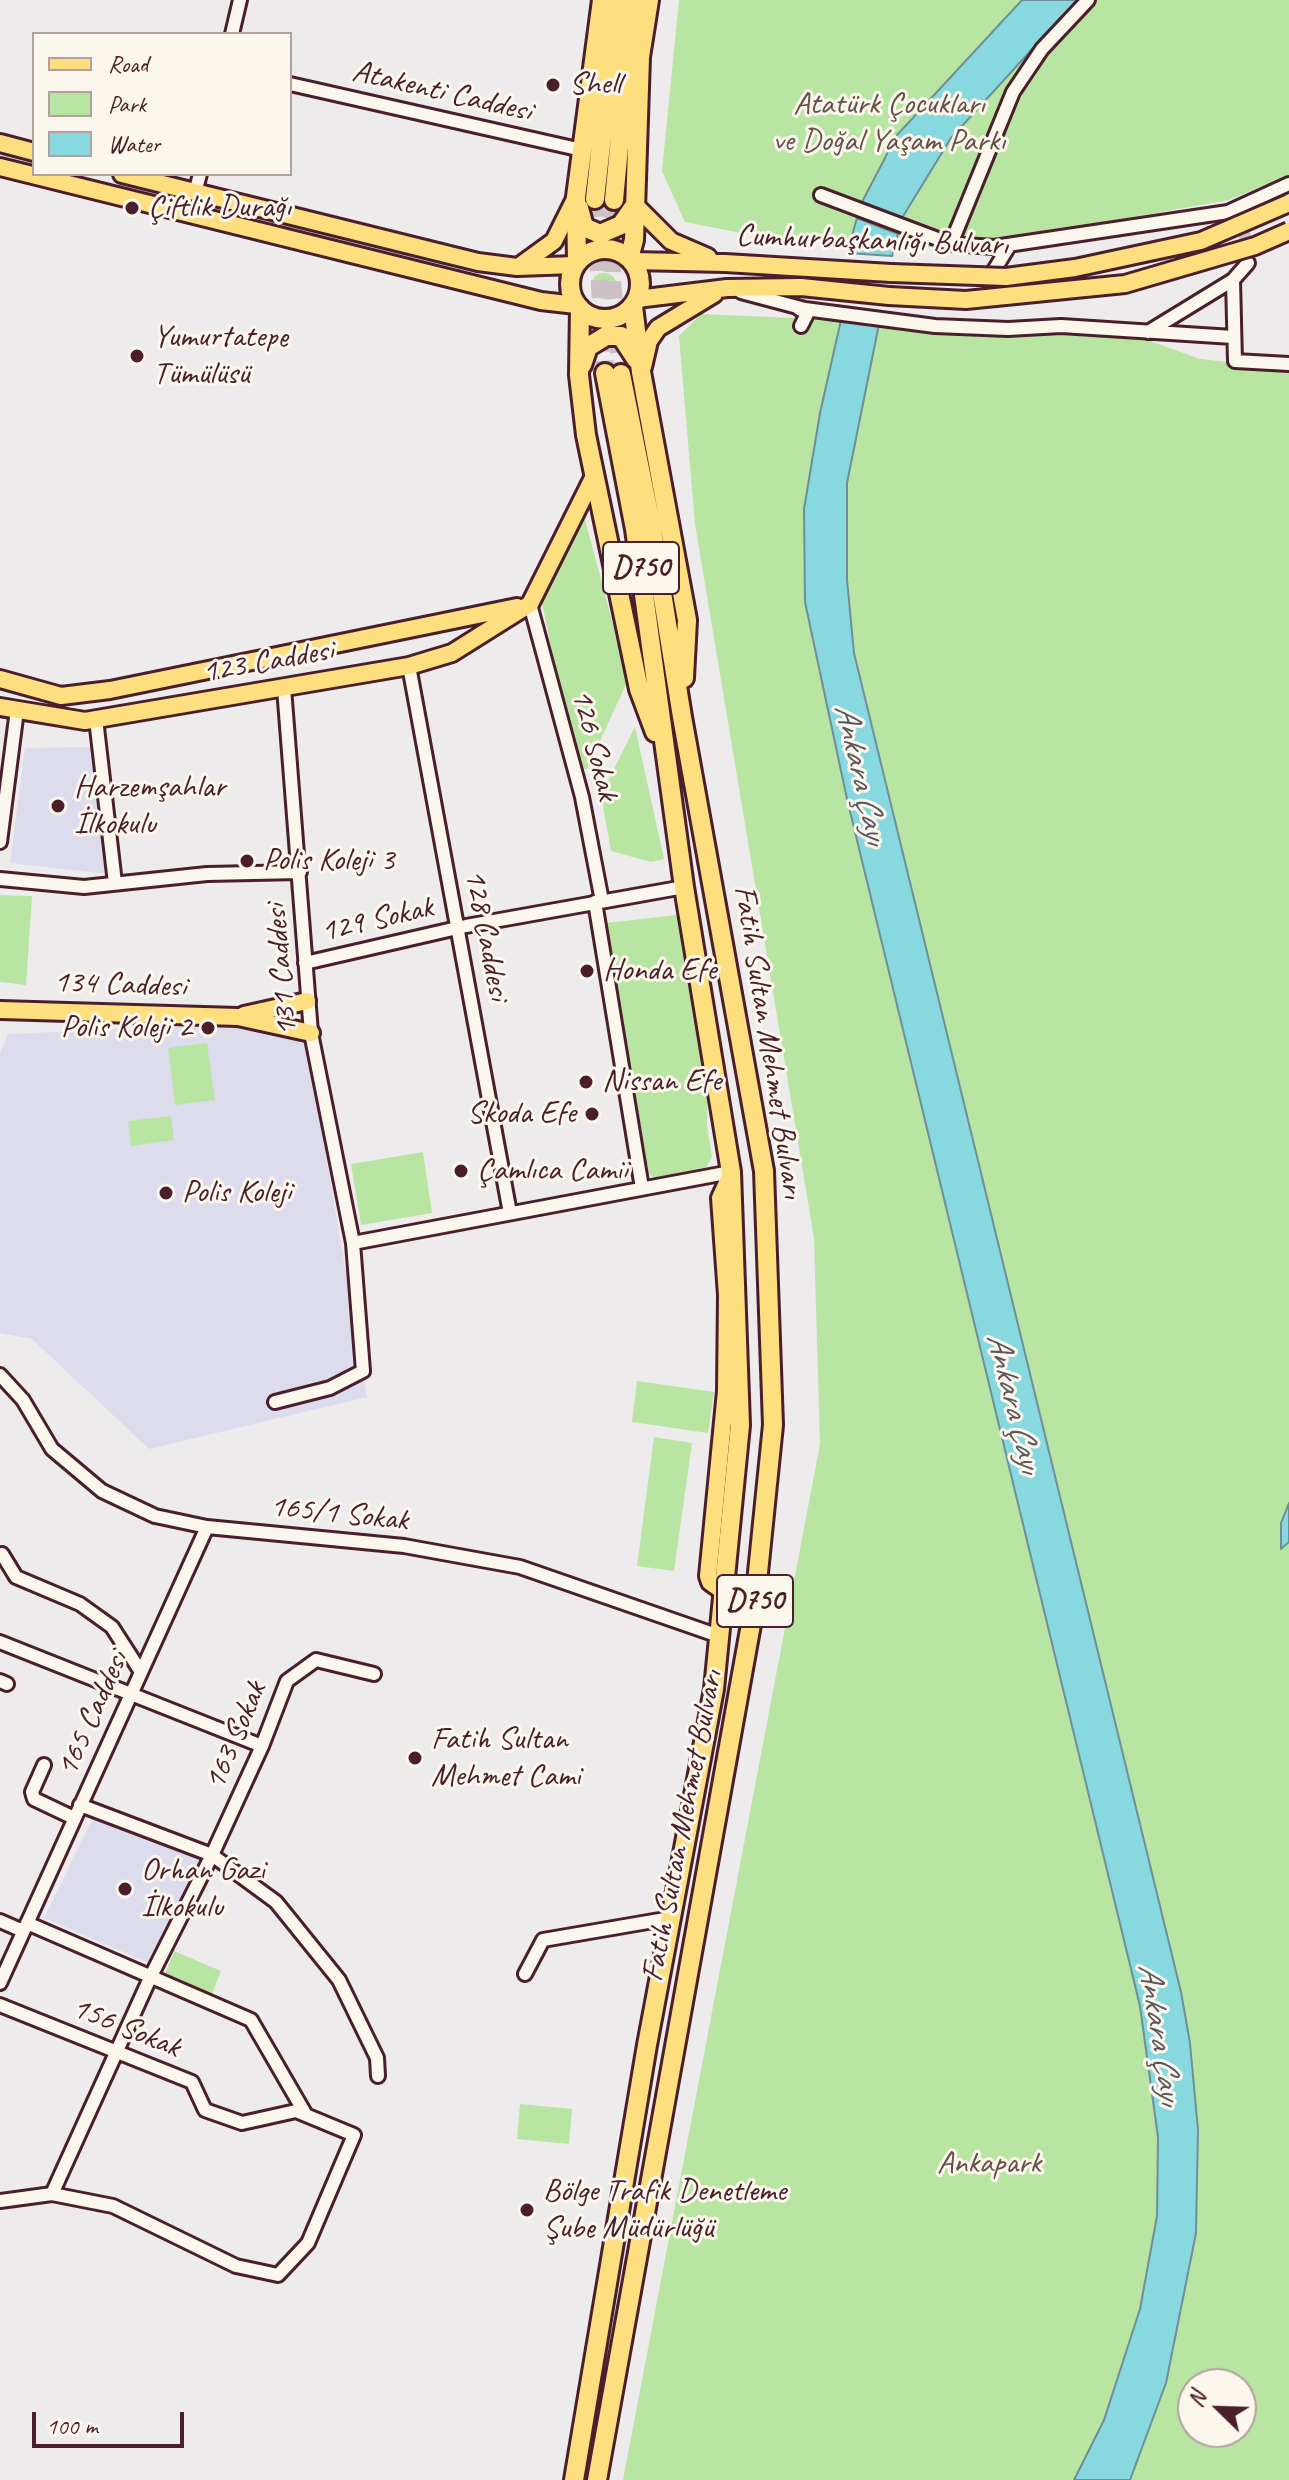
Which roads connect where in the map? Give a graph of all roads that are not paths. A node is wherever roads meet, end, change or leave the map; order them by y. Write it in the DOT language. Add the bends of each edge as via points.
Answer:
graph roads {
  1 [pos="240,0"];
  2 [pos="602,0"];
  3 [pos="617,0"];
  4 [pos="633,0"];
  5 [pos="649,0"];
  6 [pos="1088,0"];
  7 [pos="232,32"];
  8 [pos="292,84"];
  9 [pos="0,143"];
  10 [pos="582,150"];
  11 [pos="32,151"];
  12 [pos="0,167"];
  13 [pos="32,175"];
  14 [pos="36,176"];
  15 [pos="130,176"];
  16 [pos="199,176"];
  17 [pos="1289,184"];
  18 [pos="195,193"];
  19 [pos="821,195"];
  20 [pos="595,199"];
  21 [pos="1289,203"];
  22 [pos="635,205"];
  23 [pos="1289,231"];
  24 [pos="951,244"];
  25 [pos="1009,246"];
  26 [pos="631,260"];
  27 [pos="725,263"];
  28 [pos="1248,263"];
  29 [pos="576,264"];
  30 [pos="517,267"];
  31 [pos="990,277"];
  32 [pos="1233,280"];
  33 [pos="726,288"];
  34 [pos="635,302"];
  35 [pos="578,306"];
  36 [pos="795,306"];
  37 [pos="801,326"];
  38 [pos="1148,332"];
  39 [pos="1233,337"];
  40 [pos="1289,364"];
  41 [pos="641,372"];
  42 [pos="579,375"];
  43 [pos="594,476"];
  44 [pos="530,604"];
  45 [pos="409,666"];
  46 [pos="0,679"];
  47 [pos="284,688"];
  48 [pos="0,707"];
  49 [pos="17,710"];
  50 [pos="682,717"];
  51 [pos="96,719"];
  52 [pos="667,764"];
  53 [pos="0,842"];
  54 [pos="300,872"];
  55 [pos="0,879"];
  56 [pos="115,883"];
  57 [pos="684,887"];
  58 [pos="598,901"];
  59 [pos="459,928"];
  60 [pos="305,963"];
  61 [pos="307,1001"];
  62 [pos="0,1010"];
  63 [pos="238,1017"];
  64 [pos="311,1033"];
  65 [pos="731,1172"];
  66 [pos="642,1188"];
  67 [pos="510,1213"];
  68 [pos="353,1243"];
  69 [pos="0,1375"];
  70 [pos="275,1402"];
  71 [pos="207,1527"];
  72 [pos="2,1554"];
  73 [pos="719,1636"];
  74 [pos="0,1642"];
  75 [pos="141,1672"];
  76 [pos="374,1674"];
  77 [pos="131,1694"];
  78 [pos="262,1746"];
  79 [pos="44,1765"];
  80 [pos="80,1805"];
  81 [pos="74,1818"];
  82 [pos="212,1855"];
  83 [pos="671,1918"];
  84 [pos="0,1921"];
  85 [pos="25,1927"];
  86 [pos="525,1974"];
  87 [pos="150,1978"];
  88 [pos="0,1983"];
  89 [pos="0,2005"];
  90 [pos="115,2054"];
  91 [pos="378,2076"];
  92 [pos="306,2115"];
  93 [pos="52,2194"];
  94 [pos="0,2201"];
  95 [pos="594,2369"];
  96 [pos="598,2477"];
  97 [pos="563,2480"];
  98 [pos="574,2480"];
  1 -- 7 [label="street"];
  2 -- 10 [label="highway"];
  3 -- 20 [label="highway"];
  4 -- 20 [label="highway"];
  5 -- 22 [label="highway" via="640,57"];
  6 -- 24 [label="street" via="1042,49 1013,92"];
  8 -- 10 [label="street, Atakenti Caddesi"];
  9 -- 11 [label="main road"];
  10 -- 20 [label="highway"];
  12 -- 13 [label="main road"];
  14 -- 35 [label="main road"];
  15 -- 18 [label="main road"];
  16 -- 18 [label="street"];
  17 -- 25 [label="street" via="1228,212"];
  18 -- 30 [label="main road"];
  19 -- 24 [label="street"];
  20 -- 22 [label="highway" via="584,227 600,234 621,225"];
  20 -- 29 [label="highway"];
  20 -- 30 [label="main road" via="554,241"];
  21 -- 31 [label="main road, Cumhurbaşkanlığı Bulvarı, bridge" via="1201,241 1075,268"];
  22 -- 26 [label="highway"];
  22 -- 27 [label="main road" via="671,241"];
  23 -- 33 [label="main road, Cumhurbaşkanlığı Bulvarı, bridge" via="1146,280 1080,291 943,301 836,289"];
  24 -- 25 [label="street"];
  25 -- 31 [label="street"];
  26 -- 27 [label="main road, Cumhurbaşkanlığı Bulvarı"];
  26 -- 29 [label="highway" via="605,248"];
  26 -- 34 [label="highway" via="641,284"];
  27 -- 31 [label="main road, Cumhurbaşkanlığı Bulvarı, bridge"];
  28 -- 32 [label="street"];
  29 -- 30 [label="main road"];
  29 -- 35 [label="highway" via="570,283"];
  32 -- 38 [label="street"];
  32 -- 39 [label="street"];
  33 -- 34 [label="main road, Cumhurbaşkanlığı Bulvarı"];
  33 -- 36 [label="street"];
  33 -- 41 [label="main road" via="658,328"];
  34 -- 35 [label="highway" via="625,314 604,320"];
  34 -- 41 [label="highway"];
  35 -- 42 [label="highway"];
  36 -- 37 [label="street" via="807,314"];
  36 -- 38 [label="street" via="968,328 1061,326"];
  38 -- 39 [label="street"];
  39 -- 40 [label="street" via="1235,361"];
  41 -- 42 [label="highway" via="621,336 606,336 588,347"];
  41 -- 50 [label="highway" via="687,620"];
  42 -- 43 [label="highway"];
  43 -- 44 [label="main road"];
  43 -- 52 [label="highway" via="639,689"];
  44 -- 45 [label="main road, 123 Caddesi" via="452,653"];
  44 -- 46 [label="main road, 123 Caddesi" via="110,690 61,696"];
  44 -- 58 [label="street, 126 Sokak" via="582,797"];
  45 -- 47 [label="main road, 123 Caddesi"];
  45 -- 59 [label="street, 128 Caddesi"];
  47 -- 51 [label="main road, 123 Caddesi"];
  47 -- 54 [label="street, 131 Caddesi"];
  48 -- 49 [label="main road, 123 Caddesi"];
  49 -- 51 [label="main road, 123 Caddesi"];
  49 -- 53 [label="street"];
  50 -- 52 [label="highway, Fatih Sultan Mehmet Bulvarı / D750" via="651,524 613,374"];
  50 -- 96 [label="highway, Fatih Sultan Mehmet Bulvarı / D750" via="764,1171 773,1425 755,1602"];
  51 -- 56 [label="street"];
  52 -- 57 [label="highway, Fatih Sultan Mehmet Bulvarı / D750"];
  54 -- 56 [label="street"];
  54 -- 60 [label="street, 131 Caddesi"];
  55 -- 56 [label="street" via="84,887"];
  57 -- 58 [label="street, 129 Sokak"];
  57 -- 65 [label="highway, Fatih Sultan Mehmet Bulvarı / D750"];
  58 -- 59 [label="street, 129 Sokak"];
  58 -- 66 [label="street, 126 Sokak"];
  59 -- 60 [label="street, 129 Sokak"];
  59 -- 67 [label="street, 128 Caddesi"];
  60 -- 61 [label="street, 131 Caddesi"];
  61 -- 63 [label="main road, 134 Caddesi"];
  61 -- 64 [label="street, 131 Caddesi"];
  62 -- 63 [label="main road, 134 Caddesi"];
  63 -- 64 [label="main road, 134 Caddesi"];
  64 -- 68 [label="street, 131 Caddesi"];
  65 -- 66 [label="street"];
  65 -- 73 [label="highway, Fatih Sultan Mehmet Bulvarı / D750" via="740,1425"];
  66 -- 67 [label="street"];
  67 -- 68 [label="street"];
  68 -- 70 [label="street, 131 Caddesi" via="363,1371 330,1388"];
  69 -- 71 [label="street, 165/1 Sokak" via="23,1400 52,1449 102,1491 155,1516"];
  71 -- 73 [label="street, 165/1 Sokak" via="404,1546 520,1567"];
  71 -- 75 [label="street, 165 Caddesi"];
  72 -- 75 [label="street" via="16,1577 80,1604 112,1627"];
  73 -- 83 [label="highway, Fatih Sultan Mehmet Bulvarı / D750"];
  74 -- 77 [label="street"];
  75 -- 77 [label="street, 165 Caddesi"];
  76 -- 78 [label="street, 163 Sokak" via="316,1660 287,1681"];
  77 -- 78 [label="street"];
  77 -- 80 [label="street, 165 Caddesi"];
  78 -- 82 [label="street, 163 Sokak"];
  79 -- 81 [label="street" via="34,1799"];
  80 -- 81 [label="street, 165 Caddesi"];
  80 -- 82 [label="street"];
  81 -- 85 [label="street, 165 Caddesi"];
  82 -- 87 [label="street, 163 Sokak"];
  82 -- 91 [label="street" via="276,1902 339,1980 377,2058"];
  83 -- 86 [label="street" via="543,1940"];
  83 -- 95 [label="highway, Fatih Sultan Mehmet Bulvarı / D750"];
  84 -- 85 [label="street"];
  85 -- 87 [label="street"];
  85 -- 88 [label="street"];
  87 -- 90 [label="street, 163 Sokak"];
  87 -- 92 [label="street" via="251,2020"];
  89 -- 90 [label="street, 156 Sokak"];
  90 -- 92 [label="street, 156 Sokak" via="192,2082 205,2110 242,2123 296,2111"];
  90 -- 93 [label="street, 163 Sokak"];
  92 -- 93 [label="street, 156 Sokak" via="354,2135 308,2243 278,2275 236,2266 113,2206"];
  93 -- 94 [label="street"];
  95 -- 97 [label="highway"];
  95 -- 98 [label="highway, Fatih Sultan Mehmet Bulvarı / D750"];
}
